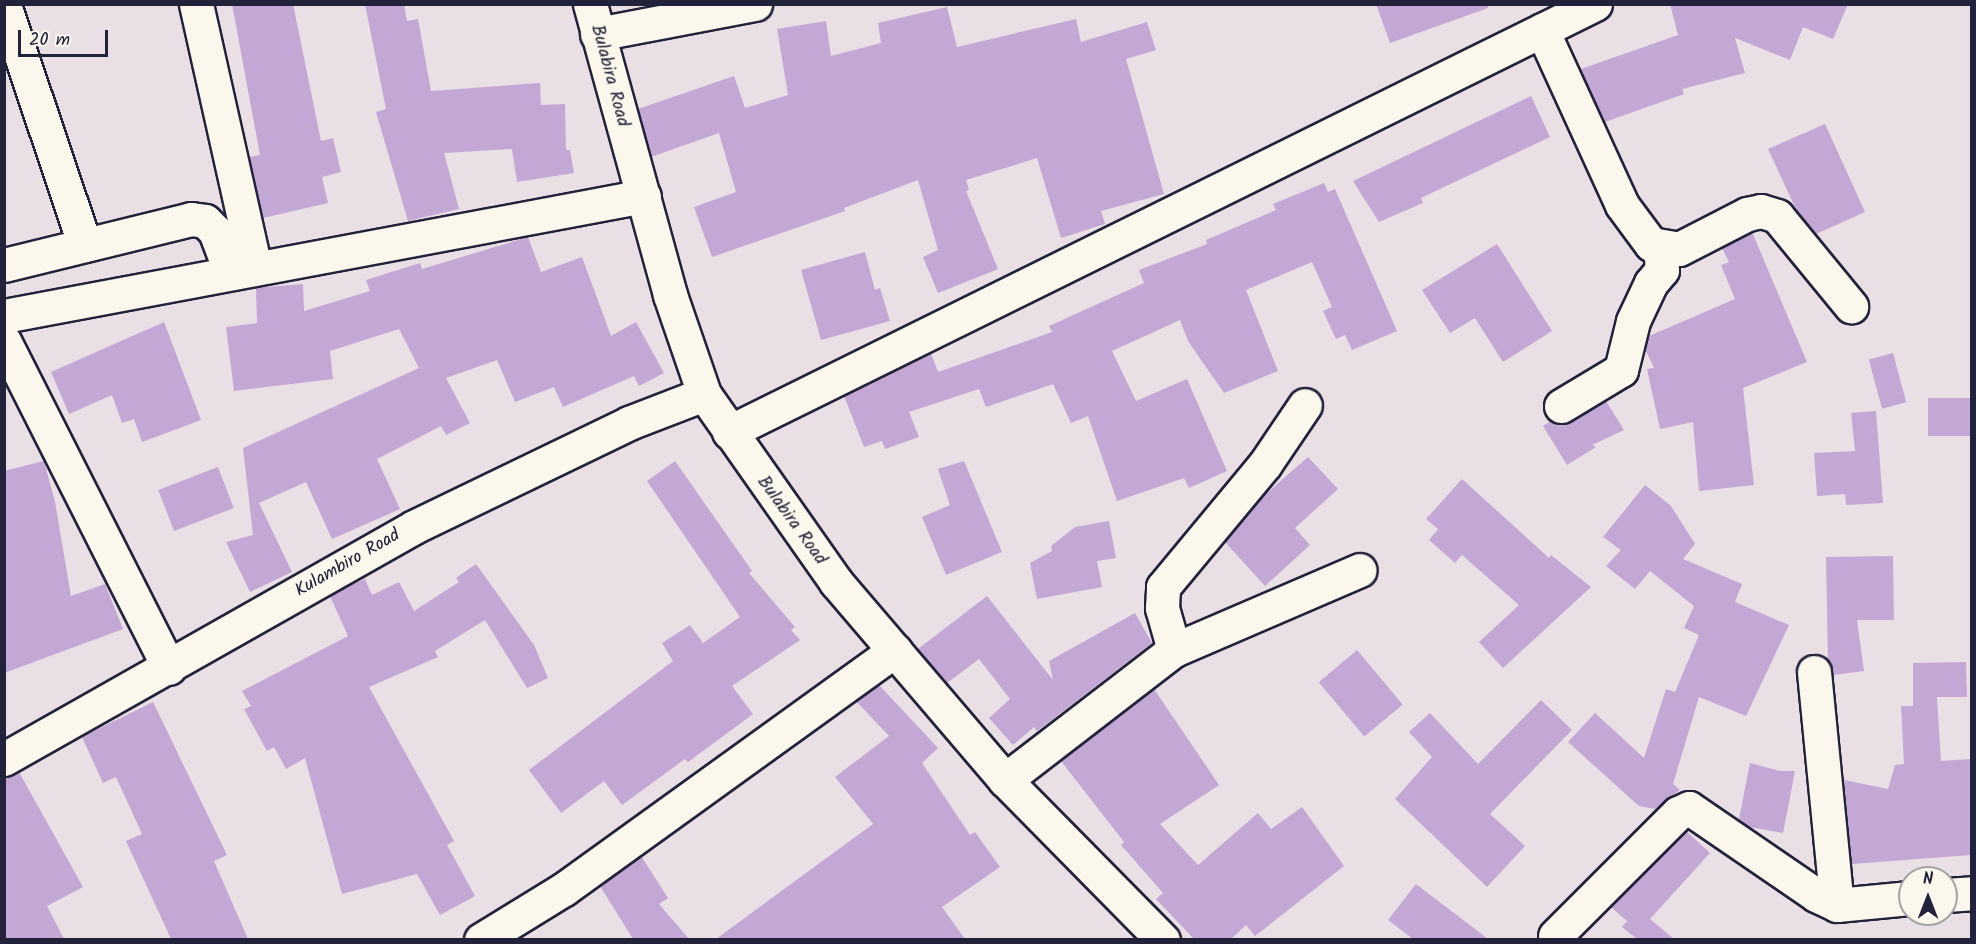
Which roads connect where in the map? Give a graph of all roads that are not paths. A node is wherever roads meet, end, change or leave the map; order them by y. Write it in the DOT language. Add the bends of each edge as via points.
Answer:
graph roads {
  1 [pos="196,4"];
  2 [pos="755,4"];
  3 [pos="1595,4"];
  4 [pos="4,5"];
  5 [pos="594,19"];
  6 [pos="1542,30"];
  7 [pos="644,196"];
  8 [pos="85,245"];
  9 [pos="1660,248"];
  10 [pos="4,265"];
  11 [pos="242,269"];
  12 [pos="1851,306"];
  13 [pos="4,316"];
  14 [pos="4,341"];
  15 [pos="704,394"];
  16 [pos="1305,405"];
  17 [pos="1561,406"];
  18 [pos="729,432"];
  19 [pos="1360,570"];
  20 [pos="895,650"];
  21 [pos="1174,650"];
  22 [pos="169,668"];
  23 [pos="1814,672"];
  24 [pos="4,759"];
  25 [pos="1005,780"];
  26 [pos="1898,899"];
  27 [pos="1837,905"];
  28 [pos="1555,936"];
  29 [pos="481,939"];
  30 [pos="1163,939"];
  1 -- 11 [label="street"];
  2 -- 5 [label="street"];
  3 -- 6 [label="street"];
  4 -- 8 [label="street"];
  5 -- 7 [label="street, Bulabira Road"];
  6 -- 9 [label="street" via="1622,205 1651,244"];
  6 -- 18 [label="street"];
  7 -- 11 [label="street"];
  7 -- 15 [label="street, Bulabira Road" via="670,295"];
  8 -- 10 [label="street"];
  8 -- 11 [label="street" via="190,219 205,221"];
  9 -- 12 [label="street" via="1679,249 1747,214 1761,211 1776,216"];
  9 -- 17 [label="street" via="1662,270 1651,283 1633,321 1621,370"];
  11 -- 13 [label="street"];
  14 -- 22 [label="street"];
  15 -- 18 [label="street, Bulabira Road"];
  15 -- 22 [label="street, Kulambiro Road" via="629,423 414,526"];
  16 -- 21 [label="street" via="1265,464 1163,587 1162,608"];
  18 -- 20 [label="street, Bulabira Road" via="836,582"];
  19 -- 21 [label="street"];
  20 -- 25 [label="street, Bulabira Road"];
  20 -- 29 [label="street" via="564,889"];
  21 -- 25 [label="street"];
  22 -- 24 [label="street, Kulambiro Road"];
  23 -- 27 [label="street"];
  25 -- 30 [label="street, Bulabira Road"];
  26 -- 27 [label="street"];
  27 -- 28 [label="street" via="1816,895 1689,808 1678,813"];
}
